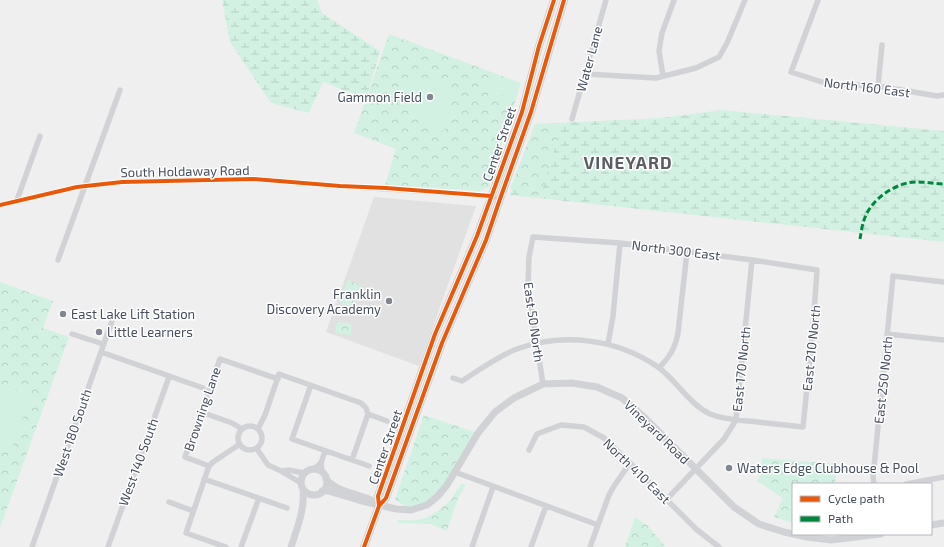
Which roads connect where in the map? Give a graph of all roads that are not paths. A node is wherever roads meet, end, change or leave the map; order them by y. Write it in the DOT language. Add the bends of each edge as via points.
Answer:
graph roads {
  1 [pos="554,0"];
  2 [pos="564,0"];
  3 [pos="606,0"];
  4 [pos="674,0"];
  5 [pos="745,0"];
  6 [pos="818,0"];
  7 [pos="882,45"];
  8 [pos="585,74"];
  9 [pos="663,76"];
  10 [pos="878,86"];
  11 [pos="120,90"];
  12 [pos="944,95"];
  13 [pos="572,119"];
  14 [pos="40,136"];
  15 [pos="85,186"];
  16 [pos="491,196"];
  17 [pos="500,199"];
  18 [pos="17,200"];
  19 [pos="0,205"];
  20 [pos="533,236"];
  21 [pos="620,243"];
  22 [pos="687,252"];
  23 [pos="58,260"];
  24 [pos="752,260"];
  25 [pos="464,266"];
  26 [pos="818,270"];
  27 [pos="944,282"];
  28 [pos="458,303"];
  29 [pos="113,318"];
  30 [pos="446,331"];
  31 [pos="72,334"];
  32 [pos="435,334"];
  33 [pos="887,334"];
  34 [pos="944,340"];
  35 [pos="103,344"];
  36 [pos="536,344"];
  37 [pos="608,344"];
  38 [pos="101,352"];
  39 [pos="659,368"];
  40 [pos="169,376"];
  41 [pos="278,377"];
  42 [pos="453,378"];
  43 [pos="543,384"];
  44 [pos="311,385"];
  45 [pos="203,388"];
  46 [pos="201,412"];
  47 [pos="368,414"];
  48 [pos="736,420"];
  49 [pos="386,421"];
  50 [pos="258,429"];
  51 [pos="242,430"];
  52 [pos="240,444"];
  53 [pos="257,449"];
  54 [pos="326,450"];
  55 [pos="529,450"];
  56 [pos="352,460"];
  57 [pos="321,463"];
  58 [pos="630,463"];
  59 [pos="209,466"];
  60 [pos="369,466"];
  61 [pos="314,469"];
  62 [pos="696,469"];
  63 [pos="282,471"];
  64 [pos="322,472"];
  65 [pos="455,472"];
  66 [pos="304,473"];
  67 [pos="944,477"];
  68 [pos="204,479"];
  69 [pos="326,479"];
  70 [pos="874,483"];
  71 [pos="911,483"];
  72 [pos="302,486"];
  73 [pos="493,487"];
  74 [pos="321,492"];
  75 [pos="259,498"];
  76 [pos="667,499"];
  77 [pos="169,502"];
  78 [pos="379,506"];
  79 [pos="546,506"];
  80 [pos="286,508"];
  81 [pos="193,511"];
  82 [pos="302,516"];
  83 [pos="944,523"];
  84 [pos="598,525"];
  85 [pos="932,525"];
  86 [pos="792,534"];
  87 [pos="798,535"];
  88 [pos="873,535"];
  89 [pos="32,547"];
  90 [pos="108,547"];
  91 [pos="226,547"];
  92 [pos="241,547"];
  93 [pos="291,547"];
  94 [pos="364,547"];
  95 [pos="472,547"];
  96 [pos="531,547"];
  97 [pos="590,547"];
  98 [pos="719,547"];
  1 -- 16 [label="main road, Center Street" via="522,112"];
  2 -- 17 [label="main road, Center Street" via="531,112"];
  3 -- 8 [label="street, Water Lane"];
  4 -- 9 [label="street" via="662,33 659,51"];
  5 -- 9 [label="street" via="719,56 696,68"];
  6 -- 10 [label="street, North 160 East" via="791,72 828,84"];
  7 -- 10 [label="street"];
  8 -- 9 [label="street" via="656,78"];
  8 -- 13 [label="street, Water Lane"];
  10 -- 12 [label="street, North 160 East"];
  11 -- 15 [label="street"];
  14 -- 18 [label="street"];
  15 -- 16 [label="street, South Holdaway Road" via="122,182 253,179"];
  15 -- 18 [label="street, South Holdaway Road"];
  15 -- 23 [label="street"];
  16 -- 17 [label="street, South Holdaway Road"];
  16 -- 25 [label="main road, Center Street"];
  17 -- 28 [label="main road, Center Street" via="486,240"];
  18 -- 19 [label="street, South Holdaway Road"];
  20 -- 21 [label="street, North 300 East"];
  20 -- 36 [label="street, East 50 North" via="528,257 528,286"];
  21 -- 22 [label="street, North 300 East"];
  21 -- 37 [label="street"];
  22 -- 24 [label="street, North 300 East"];
  22 -- 39 [label="street" via="676,346"];
  24 -- 26 [label="street, North 300 East"];
  24 -- 48 [label="street, East 170 North"];
  25 -- 28 [label="main road" via="467,271 455,297"];
  25 -- 32 [label="main road, Center Street"];
  26 -- 48 [label="street, East 210 North" via="803,427"];
  27 -- 33 [label="street, East 250 North" via="893,276"];
  28 -- 30 [label="main road, Center Street"];
  29 -- 35 [label="street, West 180 South"];
  30 -- 32 [label="main road"];
  30 -- 78 [label="main road, Center Street" via="386,498"];
  31 -- 35 [label="street"];
  32 -- 78 [label="main road, Center Street" via="378,496"];
  33 -- 34 [label="street"];
  33 -- 70 [label="street, East 250 North"];
  35 -- 38 [label="street, West 180 South"];
  36 -- 37 [label="street" via="566,339"];
  36 -- 42 [label="street" via="516,350 462,381"];
  36 -- 43 [label="street, East 50 North"];
  37 -- 39 [label="street" via="626,350"];
  38 -- 40 [label="street"];
  38 -- 89 [label="street, West 180 South"];
  39 -- 48 [label="street" via="700,408 717,416"];
  40 -- 45 [label="street"];
  40 -- 90 [label="street, West 140 South"];
  41 -- 44 [label="street"];
  41 -- 46 [label="street, Browning Lane" via="220,359"];
  41 -- 50 [label="street"];
  43 -- 62 [label="street, Vineyard Road" via="572,383 597,387 622,398"];
  43 -- 65 [label="street, Vineyard Road" via="514,398 495,412 478,433"];
  44 -- 47 [label="street" via="361,403"];
  44 -- 54 [label="street" via="292,438"];
  46 -- 51 [label="street" via="232,423"];
  46 -- 59 [label="street, Browning Lane" via="185,457"];
  47 -- 49 [label="street"];
  47 -- 56 [label="street"];
  48 -- 62 [label="street, East 170 North" via="724,439"];
  50 -- 51 [label="street" via="249,426"];
  50 -- 53 [label="street" via="262,439"];
  51 -- 52 [label="street" via="239,436"];
  52 -- 53 [label="street" via="247,450"];
  52 -- 59 [label="street"];
  53 -- 63 [label="street" via="268,465"];
  54 -- 56 [label="street"];
  54 -- 57 [label="street"];
  55 -- 58 [label="street, North 410 East" via="537,434 561,425 584,428 604,438"];
  56 -- 60 [label="street"];
  57 -- 61 [label="street"];
  57 -- 64 [label="street"];
  58 -- 76 [label="street, North 410 East"];
  58 -- 84 [label="street" via="614,486"];
  59 -- 68 [label="street"];
  61 -- 64 [label="street"];
  61 -- 66 [label="street"];
  62 -- 76 [label="street, East 170 North"];
  62 -- 86 [label="street, Vineyard Road" via="734,507 759,524"];
  63 -- 66 [label="street"];
  63 -- 72 [label="street"];
  64 -- 69 [label="street"];
  65 -- 73 [label="street"];
  65 -- 78 [label="street, Vineyard Road" via="438,496 427,505 411,510"];
  66 -- 72 [label="street"];
  67 -- 71 [label="street"];
  68 -- 75 [label="street"];
  68 -- 81 [label="street"];
  69 -- 74 [label="street"];
  69 -- 78 [label="street" via="330,484 370,499"];
  72 -- 74 [label="street" via="310,494"];
  72 -- 82 [label="street"];
  73 -- 79 [label="street"];
  73 -- 95 [label="street"];
  74 -- 78 [label="street" via="336,493"];
  74 -- 82 [label="street" via="310,501"];
  75 -- 80 [label="street"];
  75 -- 92 [label="street"];
  76 -- 98 [label="street, North 410 East" via="696,530"];
  77 -- 81 [label="street"];
  78 -- 94 [label="main road"];
  79 -- 84 [label="street"];
  79 -- 96 [label="street"];
  81 -- 91 [label="street" via="186,533"];
  82 -- 93 [label="street"];
  83 -- 85 [label="street"];
  84 -- 97 [label="street"];
  87 -- 88 [label="street, Vineyard Road" via="831,540"];
}
